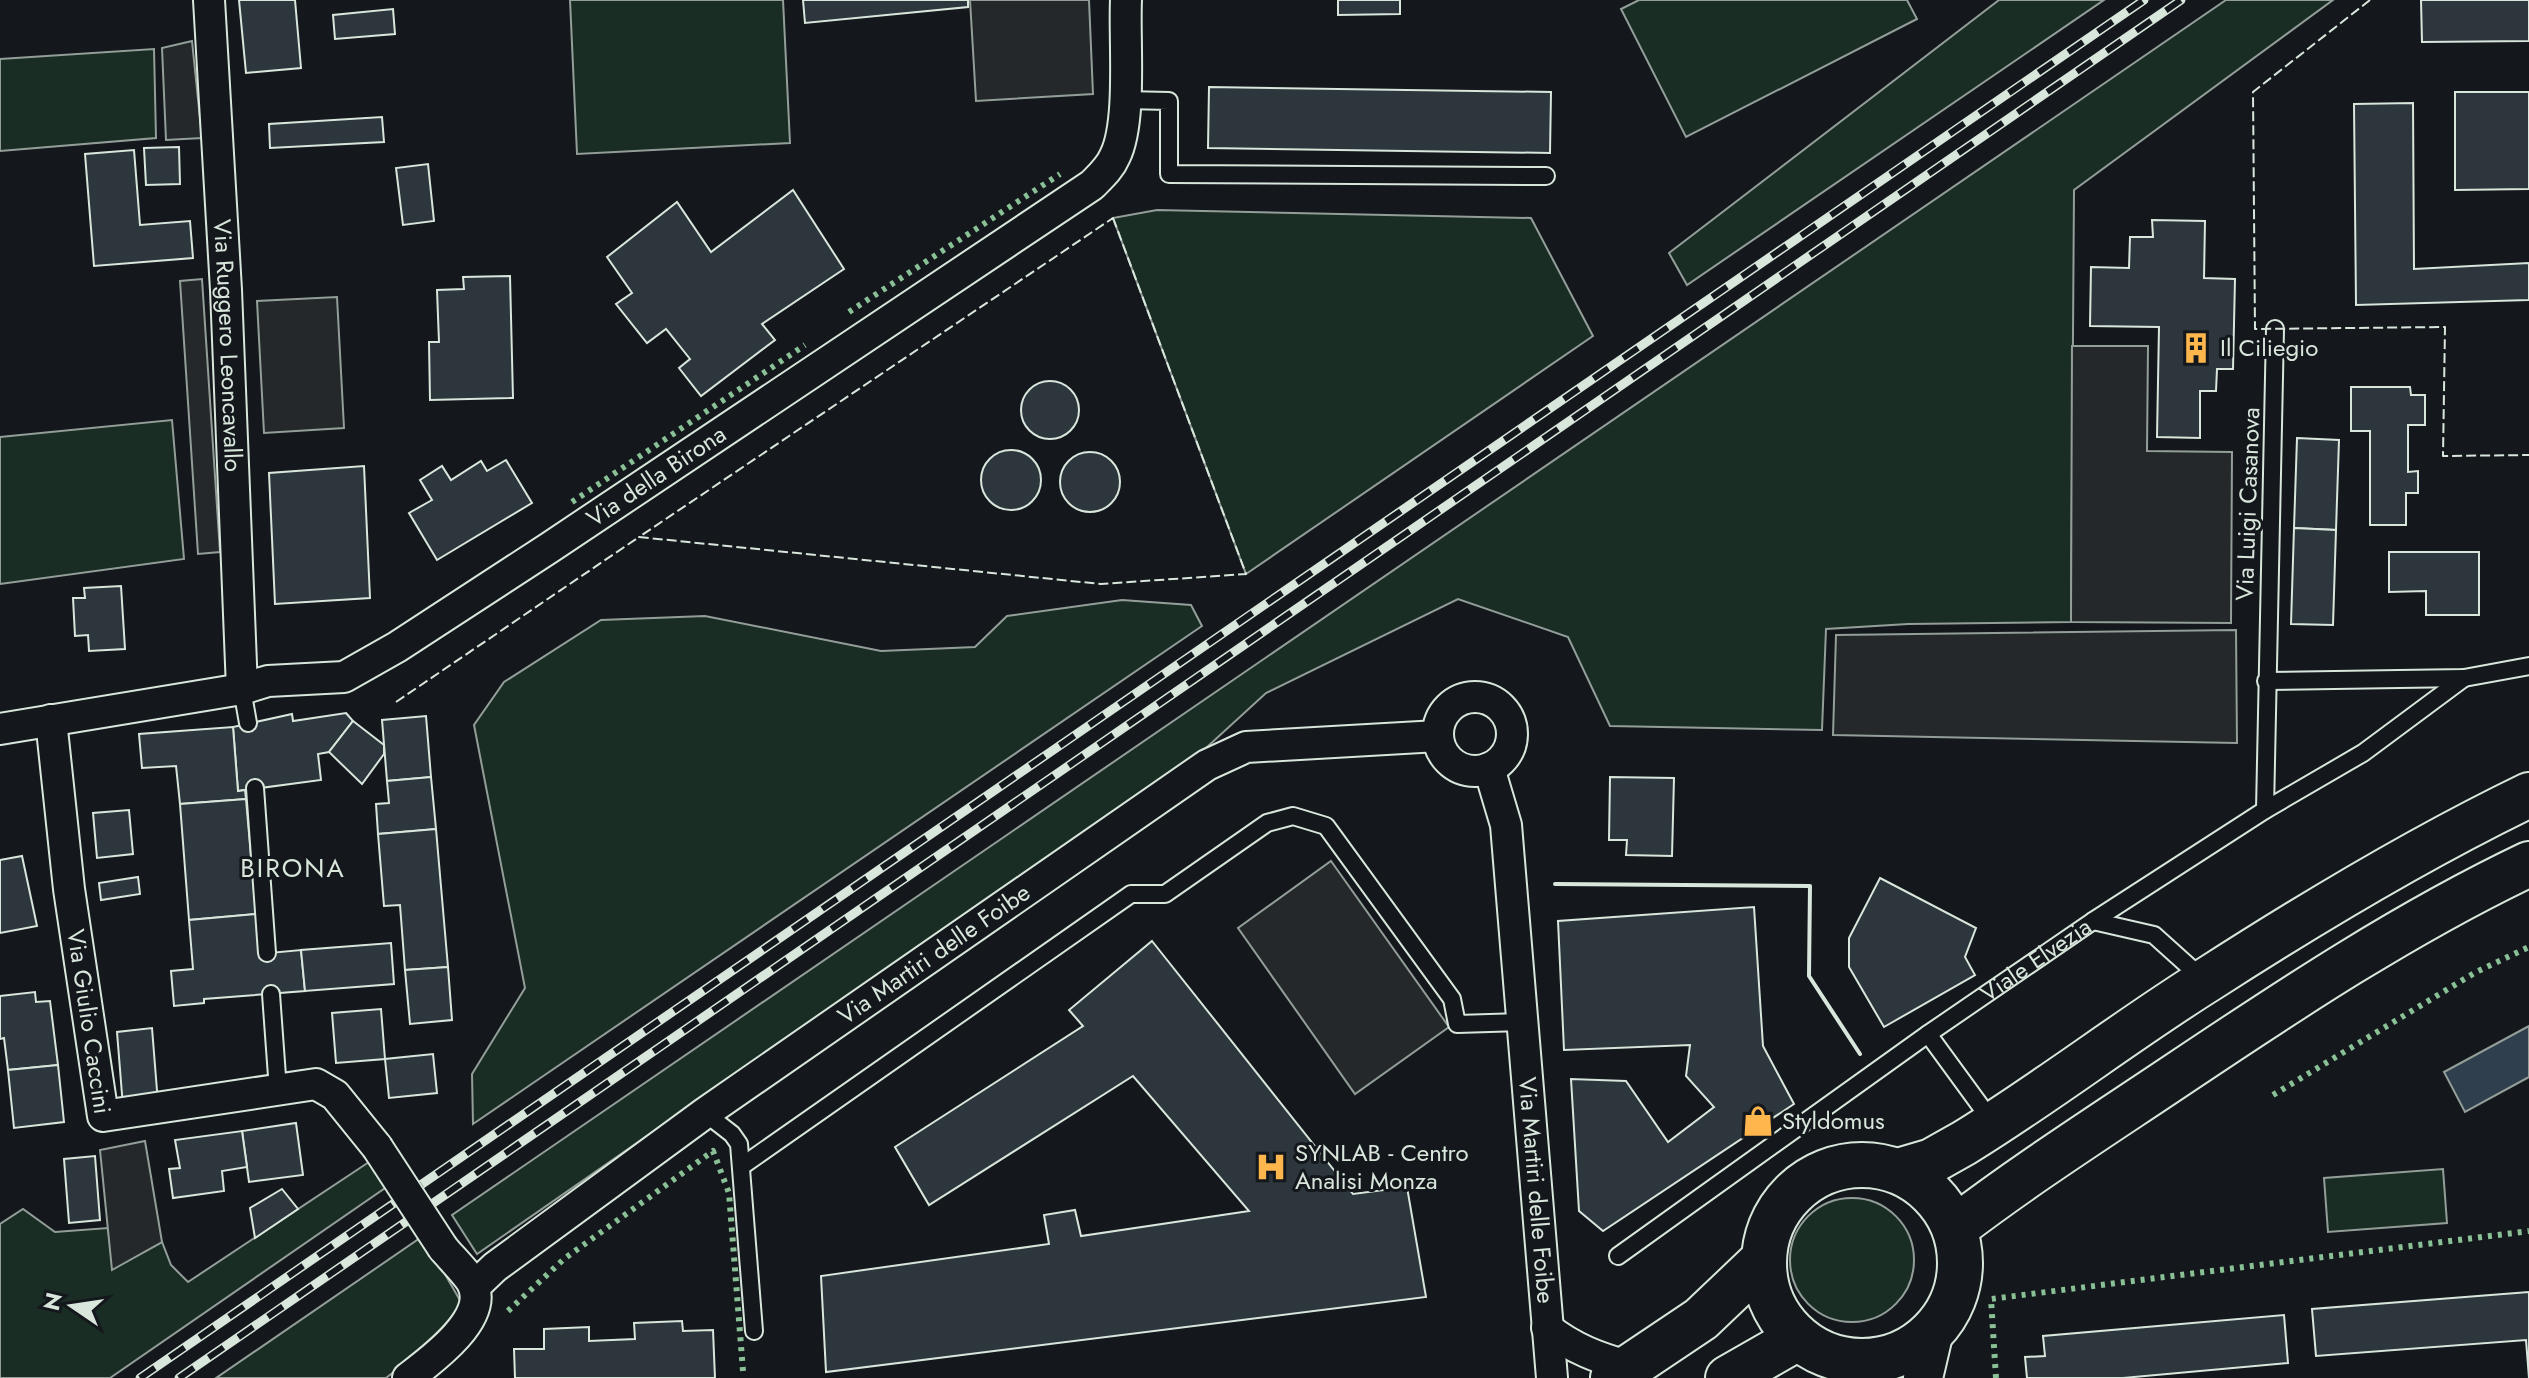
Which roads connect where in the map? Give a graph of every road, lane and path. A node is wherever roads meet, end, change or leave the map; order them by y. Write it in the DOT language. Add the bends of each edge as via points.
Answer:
graph roads {
  1 [pos="209,0"];
  2 [pos="1126,0"];
  3 [pos="1125,100"];
  4 [pos="1546,176"];
  5 [pos="2275,329"];
  6 [pos="2529,666"];
  7 [pos="2464,678"];
  8 [pos="2266,681"];
  9 [pos="242,689"];
  10 [pos="51,720"];
  11 [pos="248,723"];
  12 [pos="0,729"];
  13 [pos="1438,736"];
  14 [pos="1489,768"];
  15 [pos="255,788"];
  16 [pos="2529,795"];
  17 [pos="2265,810"];
  18 [pos="2529,864"];
  19 [pos="2093,921"];
  20 [pos="267,953"];
  21 [pos="2205,981"];
  22 [pos="271,994"];
  23 [pos="1522,1022"];
  24 [pos="1928,1034"];
  25 [pos="278,1090"];
  26 [pos="705,1113"];
  27 [pos="1994,1124"];
  28 [pos="742,1166"];
  29 [pos="1898,1171"];
  30 [pos="1955,1228"];
  31 [pos="1618,1256"];
  32 [pos="1763,1260"];
  33 [pos="474,1287"];
  34 [pos="1547,1328"];
  35 [pos="754,1331"];
  36 [pos="1934,1331"];
  37 [pos="1798,1338"];
  38 [pos="1864,1370"];
  39 [pos="1622,1372"];
  40 [pos="408,1378"];
  41 [pos="1552,1378"];
  42 [pos="1728,1378"];
  43 [pos="1923,1378"];
  1 -- 9 [label="street, Via Ruggero Leoncavallo"];
  2 -- 3 [label="street, Via della Birona"];
  3 -- 4 [label="lane" via="1169,101 1169,174"];
  3 -- 9 [label="street, Via della Birona" via="1117,154 1092,185 537,557 344,677 268,681"];
  5 -- 8 [label="lane, Via Luigi Casanova"];
  6 -- 7 [label="lane, Viale Elvezia"];
  7 -- 8 [label="lane, Viale Elvezia"];
  7 -- 17 [label="lane, Viale Elvezia" via="2363,753"];
  8 -- 17 [label="lane, Via Luigi Casanova"];
  9 -- 10 [label="street, Via della Birona"];
  9 -- 11 [label="lane"];
  10 -- 12 [label="street, Via della Birona"];
  10 -- 25 [label="street, Via Giulio Caccini" via="69,889 103,1116"];
  13 -- 14 [label="street" via="1450,762 1472,772"];
  13 -- 14 [label="street" via="1441,719 1458,701 1493,701 1503,709 1512,732 1505,756"];
  13 -- 26 [label="street, Via Martiri delle Foibe" via="1246,747 1207,765"];
  14 -- 23 [label="street, Via Martiri delle Foibe" via="1506,825"];
  15 -- 20 [label="lane"];
  16 -- 21 [label="main road" via="2361,885"];
  17 -- 19 [label="lane, Viale Elvezia"];
  18 -- 30 [label="main road" via="2389,939 2267,1015"];
  19 -- 21 [label="lane" via="2154,935"];
  19 -- 24 [label="lane, Viale Elvezia"];
  21 -- 27 [label="main road"];
  22 -- 25 [label="lane"];
  23 -- 28 [label="lane" via="1457,1024 1452,999 1326,826 1293,816 1267,823 1165,894 1131,894"];
  23 -- 34 [label="street, Via Martiri delle Foibe"];
  24 -- 27 [label="lane"];
  24 -- 31 [label="lane, Viale Elvezia"];
  25 -- 33 [label="street, Via Giulio Caccini, bridge" via="316,1084 335,1095"];
  26 -- 28 [label="lane" via="739,1144"];
  26 -- 33 [label="street, Via Martiri delle Foibe"];
  27 -- 29 [label="main road" via="1932,1161"];
  28 -- 35 [label="lane"];
  29 -- 30 [label="main road" via="1942,1204"];
  29 -- 32 [label="main road" via="1868,1164 1837,1167 1808,1180 1785,1201 1769,1229"];
  30 -- 36 [label="main road" via="1959,1282"];
  32 -- 37 [label="main road" via="1773,1303"];
  32 -- 39 [label="main road" via="1701,1319"];
  33 -- 40 [label="street" via="474,1308 462,1330"];
  34 -- 39 [label="street, Via Martiri delle Foibe"];
  34 -- 41 [label="street, Via Martiri delle Foibe"];
  36 -- 38 [label="main road" via="1910,1349"];
  36 -- 43 [label="street"];
  37 -- 38 [label="main road"];
  37 -- 42 [label="main road"];
}
